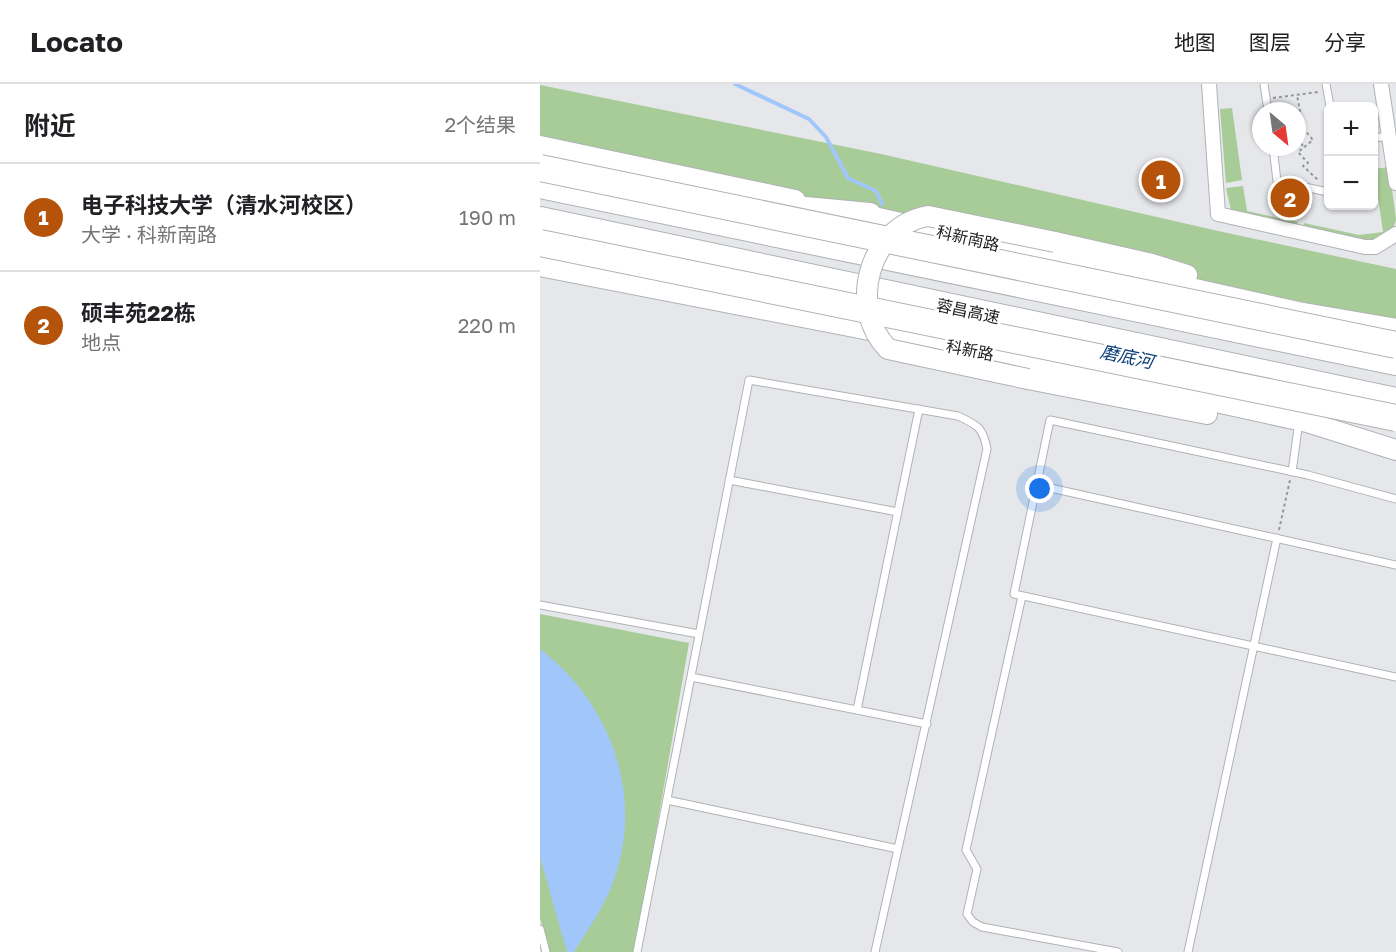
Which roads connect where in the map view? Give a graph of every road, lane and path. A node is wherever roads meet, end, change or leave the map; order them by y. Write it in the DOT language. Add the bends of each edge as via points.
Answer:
graph roads {
  1 [pos="1209,84"];
  2 [pos="1264,84"];
  3 [pos="1381,84"];
  4 [pos="1327,87"];
  5 [pos="1297,95"];
  6 [pos="1266,99"];
  7 [pos="1266,102"];
  8 [pos="1298,102"];
  9 [pos="1329,102"];
  10 [pos="1306,132"];
  11 [pos="1389,136"];
  12 [pos="1378,137"];
  13 [pos="1306,145"];
  14 [pos="540,146"];
  15 [pos="1274,156"];
  16 [pos="1302,156"];
  17 [pos="543,180"];
  18 [pos="1396,183"];
  19 [pos="1321,184"];
  20 [pos="1324,191"];
  21 [pos="868,216"];
  22 [pos="540,220"];
  23 [pos="1396,234"];
  24 [pos="540,243"];
  25 [pos="540,266"];
  26 [pos="1298,312"];
  27 [pos="1396,329"];
  28 [pos="1396,345"];
  29 [pos="1396,362"];
  30 [pos="1396,400"];
  31 [pos="919,410"];
  32 [pos="1261,412"];
  33 [pos="1396,418"];
  34 [pos="1299,421"];
  35 [pos="1396,450"];
  36 [pos="1292,472"];
  37 [pos="729,480"];
  38 [pos="1037,485"];
  39 [pos="1288,492"];
  40 [pos="1396,499"];
  41 [pos="898,512"];
  42 [pos="1278,535"];
  43 [pos="1396,565"];
  44 [pos="1022,596"];
  45 [pos="540,605"];
  46 [pos="699,634"];
  47 [pos="1254,646"];
  48 [pos="691,676"];
  49 [pos="1396,677"];
  50 [pos="857,710"];
  51 [pos="927,724"];
  52 [pos="666,800"];
  53 [pos="898,849"];
  54 [pos="540,929"];
  55 [pos="546,952"];
  56 [pos="637,952"];
  57 [pos="875,952"];
  58 [pos="1118,952"];
  59 [pos="1188,952"];
  1 -- 23 [label="street" via="1218,214 1365,248 1376,247"];
  2 -- 6 [label="lane"];
  3 -- 11 [label="street"];
  4 -- 5 [label="path"];
  4 -- 9 [label="lane"];
  5 -- 6 [label="path"];
  5 -- 8 [label="path"];
  6 -- 7 [label="lane"];
  10 -- 13 [label="path" via="1313,140"];
  11 -- 12 [label="lane"];
  11 -- 18 [label="street"];
  14 -- 21 [label="main road, 科新南路"];
  15 -- 20 [label="lane" via="1277,181"];
  16 -- 19 [label="path" via="1308,163 1303,166"];
  17 -- 21 [label="highway"];
  17 -- 28 [label="highway, bridge"];
  17 -- 29 [label="highway"];
  21 -- 26 [label="main road, 科新南路"];
  22 -- 30 [label="highway, 蓉昌高速"];
  24 -- 33 [label="highway, bridge"];
  25 -- 32 [label="main road, 科新路" via="1023,360"];
  26 -- 27 [label="main road, 科新南路"];
  26 -- 28 [label="highway"];
  26 -- 32 [label="main road, bridge" via="1152,264 928,216 901,227 884,244 871,267 865,299 870,324 888,349 1210,414"];
  31 -- 37 [label="lane" via="749,380"];
  31 -- 41 [label="lane"];
  31 -- 51 [label="lane" via="958,416 973,423 984,432 987,448"];
  32 -- 34 [label="main road, 科新路"];
  34 -- 35 [label="main road, 科新路"];
  34 -- 36 [label="lane"];
  36 -- 38 [label="lane" via="1050,420"];
  36 -- 40 [label="lane"];
  37 -- 41 [label="lane"];
  37 -- 46 [label="lane"];
  38 -- 42 [label="lane"];
  38 -- 44 [label="lane" via="1014,594"];
  39 -- 42 [label="path"];
  41 -- 50 [label="lane"];
  42 -- 43 [label="lane"];
  42 -- 47 [label="lane"];
  44 -- 47 [label="lane"];
  44 -- 58 [label="lane" via="966,850 976,870 967,914 982,927"];
  45 -- 46 [label="lane"];
  46 -- 48 [label="lane"];
  47 -- 49 [label="lane"];
  47 -- 59 [label="lane"];
  48 -- 50 [label="lane"];
  48 -- 52 [label="lane"];
  50 -- 51 [label="lane"];
  51 -- 53 [label="lane"];
  52 -- 53 [label="lane"];
  52 -- 56 [label="lane"];
  53 -- 57 [label="lane"];
  54 -- 55 [label="lane"];
}
